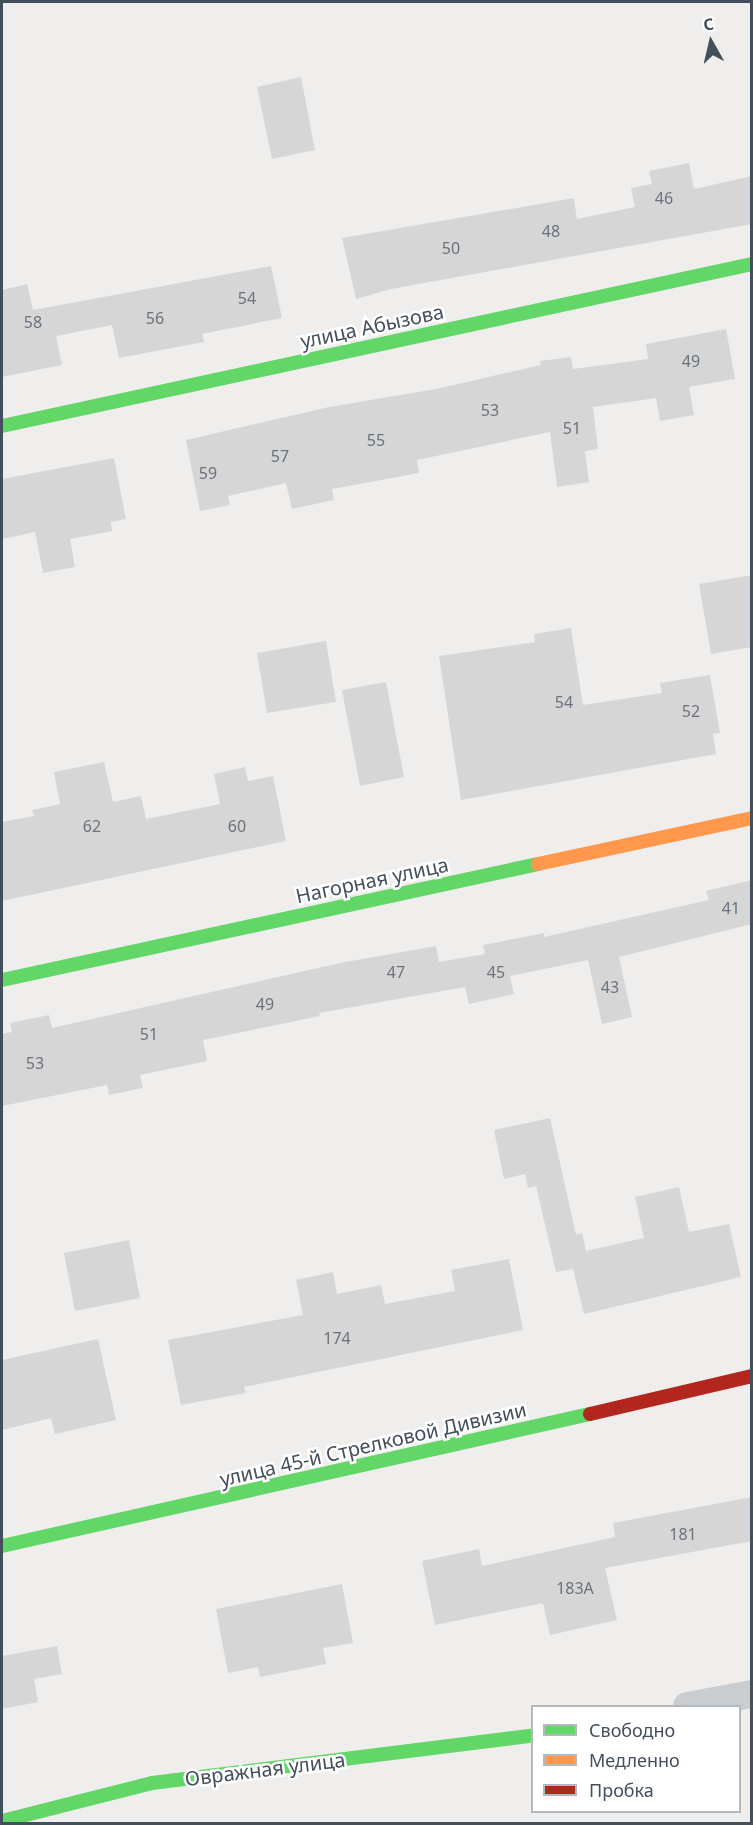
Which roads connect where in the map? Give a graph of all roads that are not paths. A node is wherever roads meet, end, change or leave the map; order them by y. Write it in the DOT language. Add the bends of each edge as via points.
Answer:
graph roads {
  1 [pos="752,264"];
  2 [pos="2,426"];
  3 [pos="752,818"];
  4 [pos="2,980"];
  5 [pos="752,1376"];
  6 [pos="2,1546"];
  7 [pos="752,1694"];
  8 [pos="697,1705"];
  9 [pos="531,1736"];
  10 [pos="2,1821"];
  1 -- 2 [label="street, улица Абызова"];
  3 -- 4 [label="street, Нагорная улица"];
  5 -- 6 [label="street, улица 45-й Стрелковой Дивизии" via="340,1473"];
  7 -- 8 [label="street"];
  9 -- 10 [label="street, Овражная улица" via="152,1783"];
}
